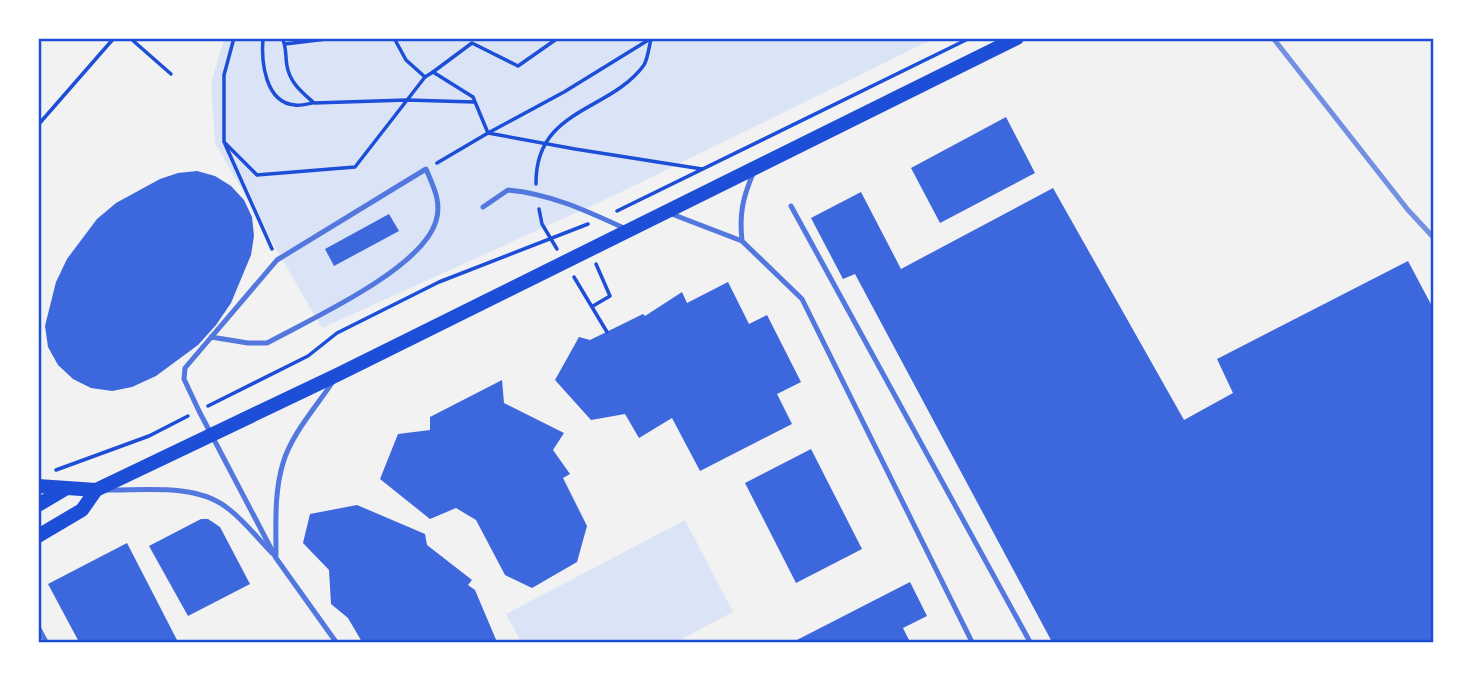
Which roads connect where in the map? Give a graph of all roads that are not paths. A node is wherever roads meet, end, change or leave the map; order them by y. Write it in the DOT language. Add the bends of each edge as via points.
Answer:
graph roads {
  1 [pos="1017,38"];
  2 [pos="755,168"];
  3 [pos="791,206"];
  4 [pos="483,207"];
  5 [pos="666,212"];
  6 [pos="629,230"];
  7 [pos="742,241"];
  8 [pos="211,337"];
  9 [pos="339,374"];
  10 [pos="211,435"];
  11 [pos="38,486"];
  12 [pos="65,489"];
  13 [pos="96,490"];
  14 [pos="38,505"];
  15 [pos="38,536"];
  16 [pos="276,558"];
  17 [pos="38,627"];
  18 [pos="47,642"];
  19 [pos="336,642"];
  20 [pos="972,642"];
  21 [pos="1030,642"];
  1 -- 2 [label="main road"];
  2 -- 5 [label="main road"];
  2 -- 7 [label="lane" via="740,218"];
  3 -- 21 [label="lane"];
  4 -- 6 [label="lane" via="508,190 521,191 567,202"];
  5 -- 6 [label="main road"];
  5 -- 7 [label="lane"];
  6 -- 9 [label="main road"];
  7 -- 20 [label="lane" via="802,299"];
  8 -- 8 [label="lane" via="277,260 426,169 439,198 436,222 415,254 381,280 267,343"];
  8 -- 10 [label="lane" via="185,368 184,379"];
  9 -- 10 [label="main road"];
  9 -- 16 [label="lane" via="283,462 276,499"];
  10 -- 13 [label="main road"];
  10 -- 16 [label="lane"];
  11 -- 12 [label="main road"];
  12 -- 13 [label="main road"];
  12 -- 14 [label="main road"];
  13 -- 15 [label="main road" via="82,510"];
  13 -- 16 [label="lane" via="180,492 209,498 226,506"];
  16 -- 19 [label="lane"];
  17 -- 18 [label="lane"];
}
